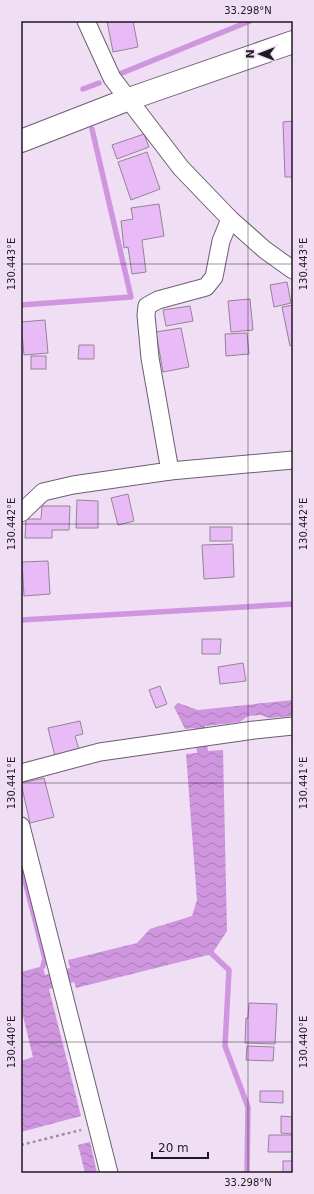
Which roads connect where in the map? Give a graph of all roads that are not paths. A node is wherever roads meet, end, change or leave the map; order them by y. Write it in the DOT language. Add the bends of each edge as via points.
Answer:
graph roads {
  1 [pos="86,21"];
  2 [pos="293,42"];
  3 [pos="129,99"];
  4 [pos="21,142"];
  5 [pos="230,219"];
  6 [pos="293,270"];
  7 [pos="293,460"];
  8 [pos="170,471"];
  9 [pos="21,513"];
  10 [pos="293,726"];
  11 [pos="21,773"];
  12 [pos="21,826"];
  13 [pos="109,1173"];
  1 -- 3 [label="street" via="112,78"];
  2 -- 3 [label="street"];
  3 -- 4 [label="street"];
  3 -- 5 [label="street" via="181,168"];
  5 -- 6 [label="street" via="265,250"];
  5 -- 8 [label="street" via="221,241 214,277 206,287 158,300 147,306 150,358"];
  7 -- 8 [label="street"];
  8 -- 9 [label="street" via="73,485 43,492"];
  10 -- 11 [label="street" via="100,752"];
  12 -- 13 [label="street"];
}
